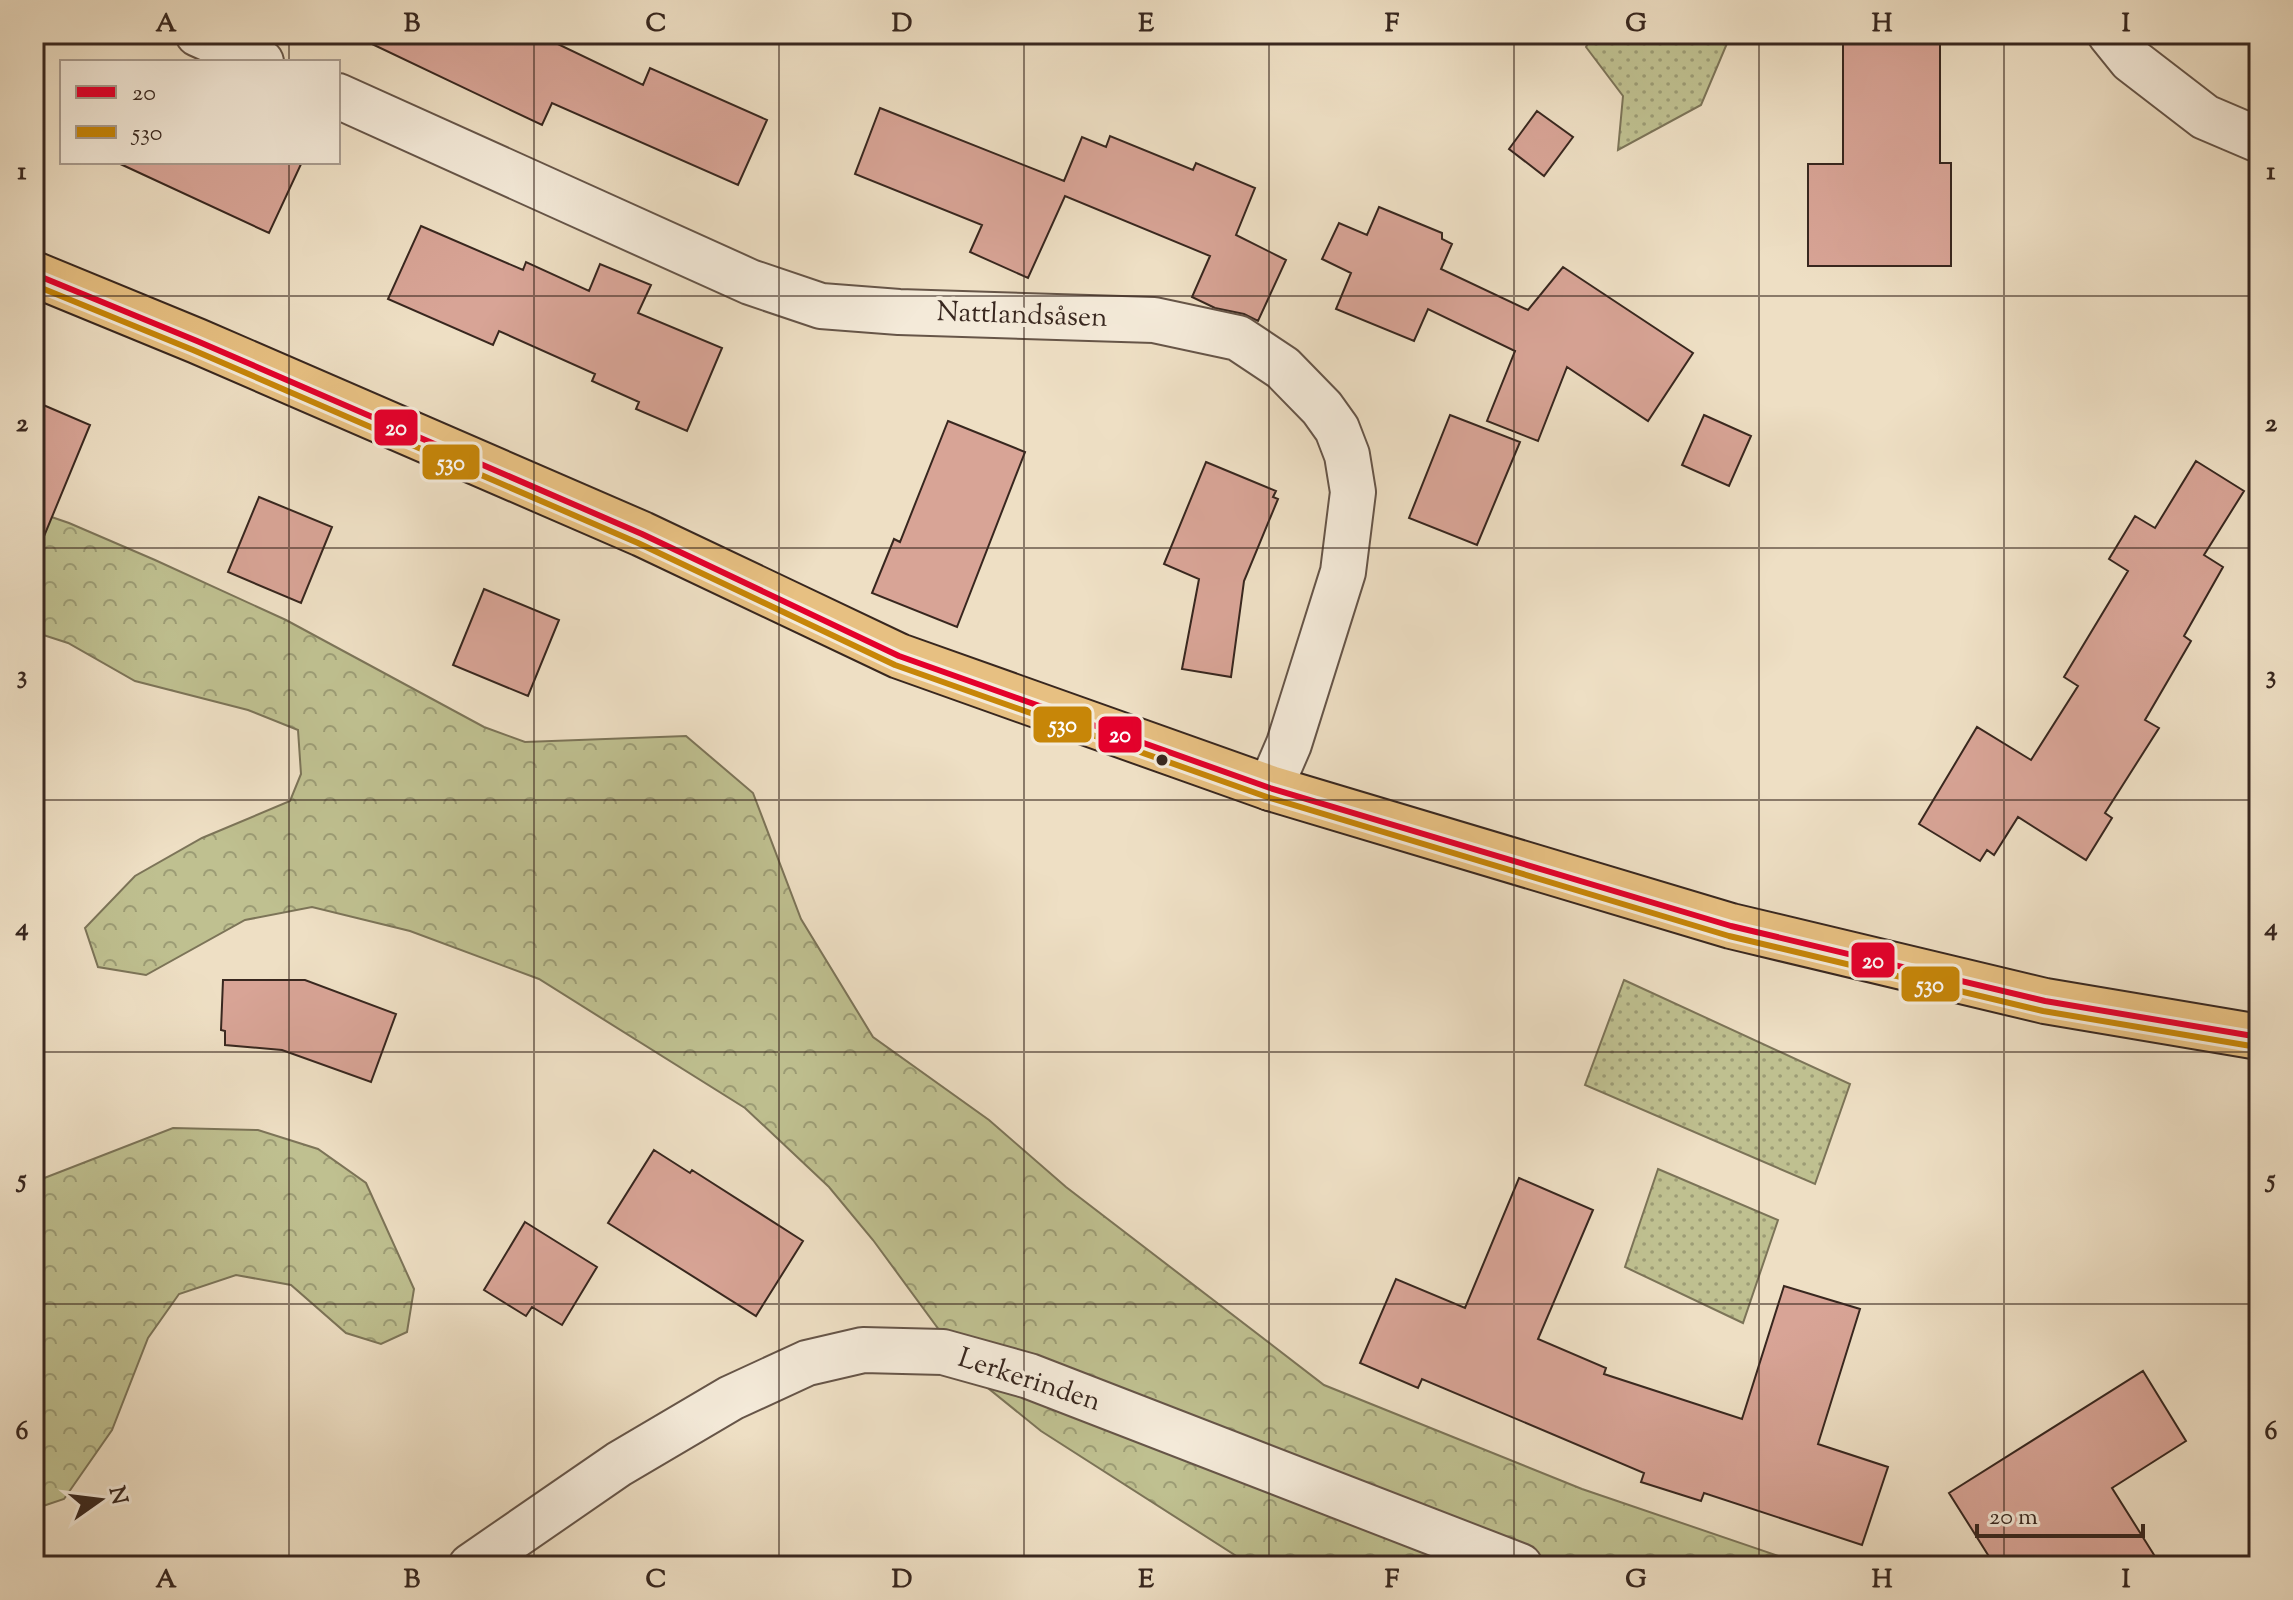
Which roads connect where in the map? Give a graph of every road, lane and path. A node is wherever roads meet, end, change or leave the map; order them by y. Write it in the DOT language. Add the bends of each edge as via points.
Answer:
graph roads {
  1 [pos="198,34"];
  2 [pos="2110,34"];
  3 [pos="256,60"];
  4 [pos="340,97"];
  5 [pos="2259,140"];
  6 [pos="34,274"];
  7 [pos="1270,788"];
  8 [pos="2259,1037"];
  9 [pos="471,1566"];
  10 [pos="1520,1566"];
  1 -- 3 [label="street"];
  2 -- 5 [label="street" via="2131,60 2205,117"];
  4 -- 7 [label="street, Nattlandsåsen" via="750,282 821,306 1154,320 1238,338 1283,368 1337,429 1353,492 1343,572"];
  6 -- 7 [label="main road" via="642,534 899,656"];
  7 -- 8 [label="main road" via="1731,926 2045,1001"];
  9 -- 10 [label="street, Lerkerinden" via="619,1464 731,1398 807,1363 863,1350 943,1352 1029,1376"];
}
